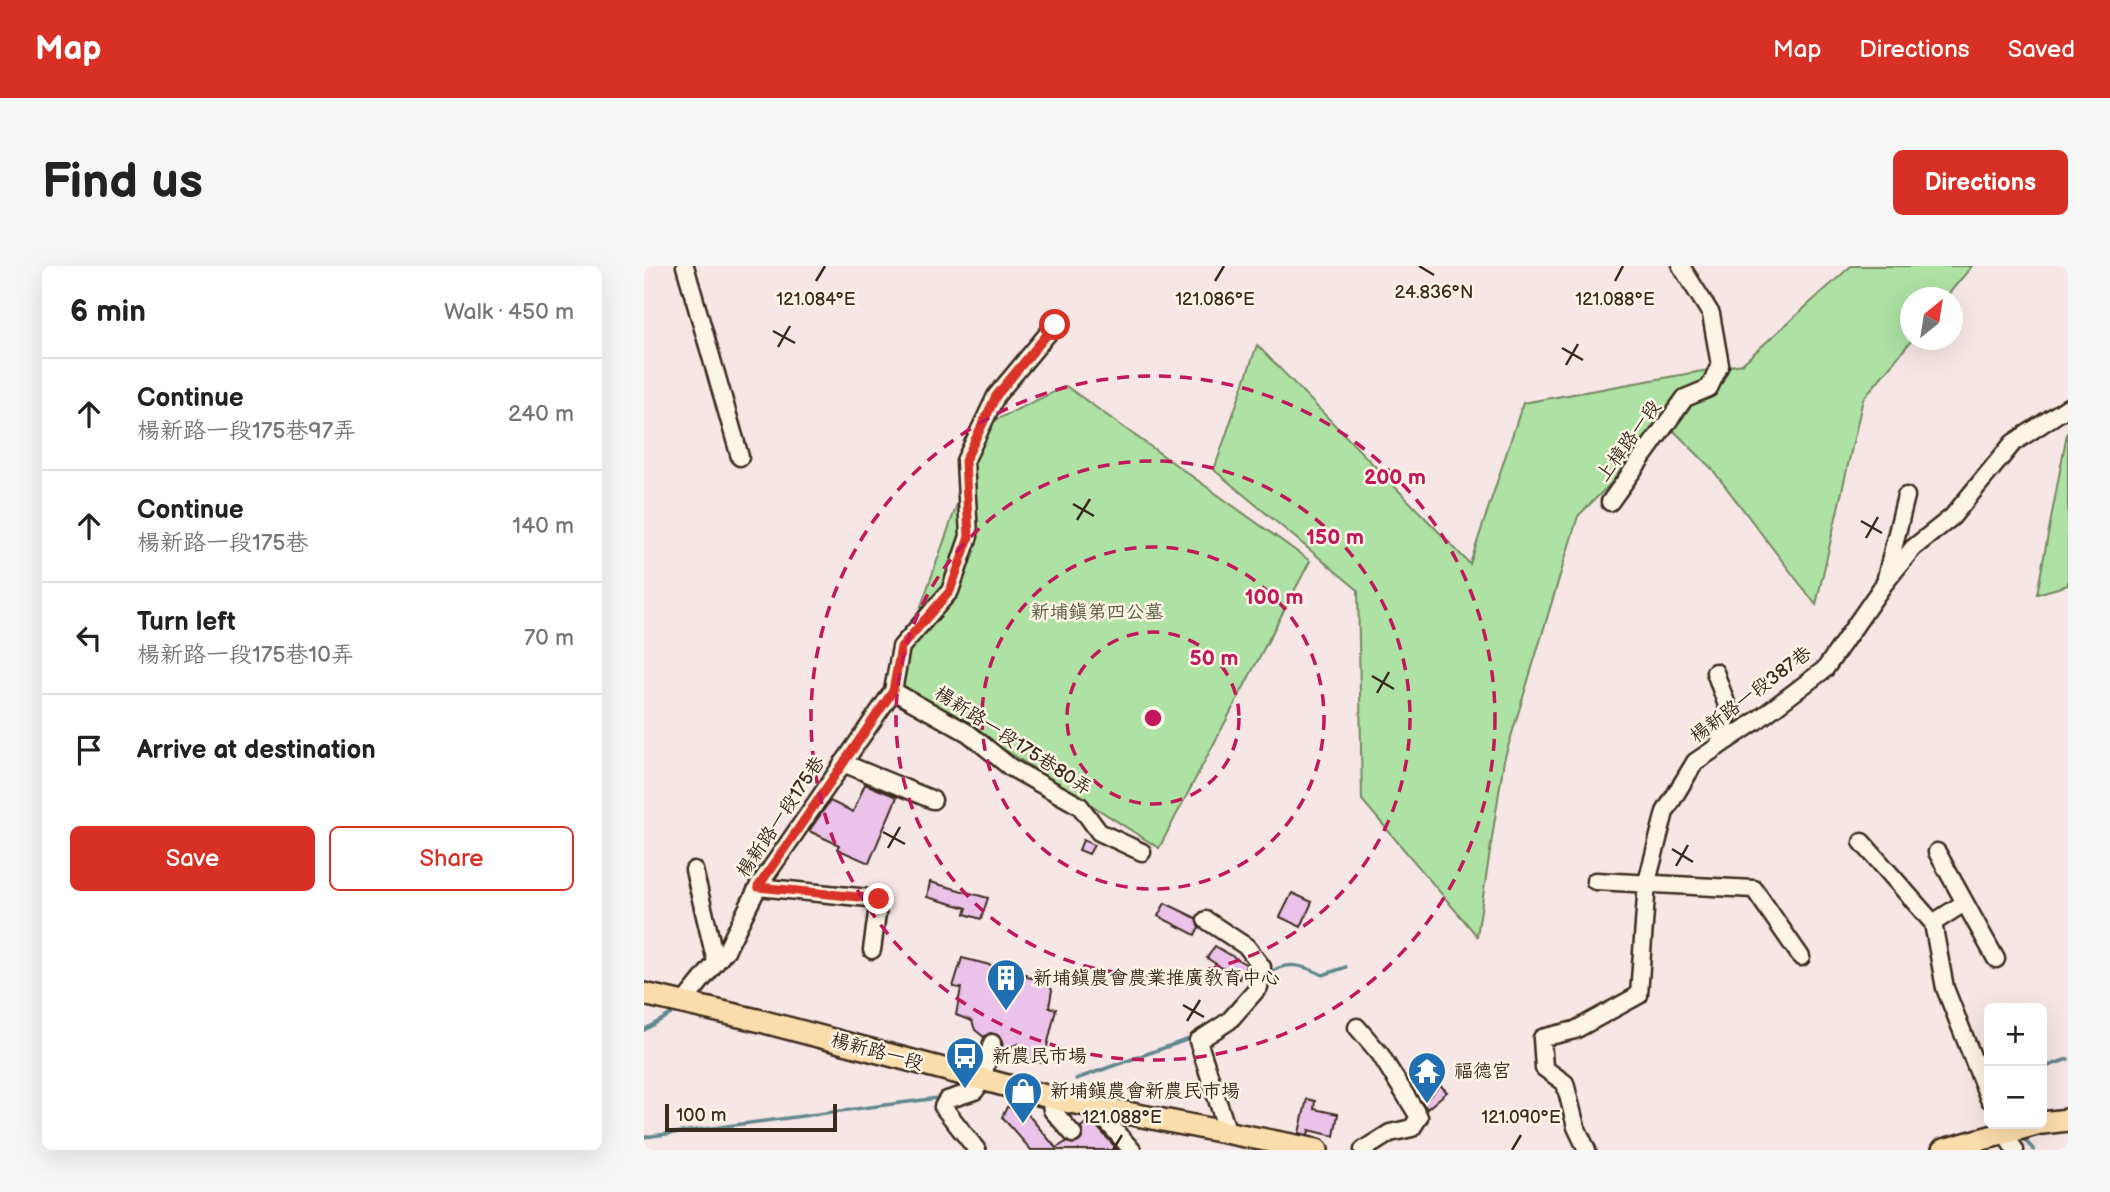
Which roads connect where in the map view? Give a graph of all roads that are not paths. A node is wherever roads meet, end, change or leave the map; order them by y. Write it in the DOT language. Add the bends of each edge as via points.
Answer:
graph roads {
  1 [pos="685,266"];
  2 [pos="1681,266"];
  3 [pos="1055,325"];
  4 [pos="2068,407"];
  5 [pos="740,457"];
  6 [pos="1906,496"];
  7 [pos="1611,502"];
  8 [pos="1884,584"];
  9 [pos="1715,672"];
  10 [pos="893,691"];
  11 [pos="1718,747"];
  12 [pos="843,763"];
  13 [pos="933,800"];
  14 [pos="1862,842"];
  15 [pos="1142,852"];
  16 [pos="1937,852"];
  17 [pos="694,870"];
  18 [pos="1595,881"];
  19 [pos="1647,883"];
  20 [pos="758,887"];
  21 [pos="1964,903"];
  22 [pos="1206,920"];
  23 [pos="1933,923"];
  24 [pos="872,950"];
  25 [pos="1801,957"];
  26 [pos="1996,959"];
  27 [pos="716,962"];
  28 [pos="644,994"];
  29 [pos="683,1003"];
  30 [pos="1357,1027"];
  31 [pos="992,1043"];
  32 [pos="982,1079"];
  33 [pos="1984,1086"];
  34 [pos="1050,1097"];
  35 [pos="1093,1106"];
  36 [pos="2068,1120"];
  37 [pos="2047,1122"];
  38 [pos="2024,1129"];
  39 [pos="1073,1134"];
  40 [pos="2006,1136"];
  41 [pos="1248,1142"];
  42 [pos="977,1150"];
  43 [pos="1132,1150"];
  44 [pos="1317,1150"];
  45 [pos="1363,1150"];
  46 [pos="1587,1150"];
  47 [pos="1943,1150"];
  1 -- 5 [label="street"];
  2 -- 7 [label="street, 上樟路一段" via="1711,314 1720,365 1709,388 1685,398"];
  3 -- 10 [label="street" via="996,396 965,461 969,537 950,591 901,647"];
  4 -- 8 [label="street, 楊新路一段387巷" via="2013,443 1952,517 1913,548"];
  6 -- 8 [label="street"];
  8 -- 11 [label="street, 楊新路一段387巷" via="1825,669"];
  9 -- 11 [label="street" via="1729,711"];
  10 -- 12 [label="street, 楊新路一段175巷"];
  10 -- 15 [label="street, 楊新路一段175巷80弄" via="968,733 1010,767 1080,806 1099,832"];
  11 -- 19 [label="street, 楊新路一段387巷" via="1695,762 1665,812"];
  12 -- 13 [label="street"];
  12 -- 20 [label="street, 楊新路一段175巷"];
  14 -- 23 [label="street"];
  16 -- 21 [label="street"];
  17 -- 27 [label="street"];
  18 -- 19 [label="street"];
  19 -- 25 [label="street" via="1754,889"];
  19 -- 46 [label="street, 楊新路一段387巷" via="1639,995 1575,1030 1542,1038 1544,1068 1565,1083"];
  20 -- 24 [label="street" via="879,899"];
  20 -- 27 [label="street, 楊新路一段175巷"];
  21 -- 23 [label="street"];
  21 -- 26 [label="street"];
  22 -- 41 [label="street" via="1247,947 1262,967 1259,987 1229,1021 1198,1041"];
  23 -- 33 [label="street" via="1945,988"];
  27 -- 29 [label="street, 楊新路一段175巷"];
  28 -- 29 [label="main road, 楊新路一段"];
  29 -- 32 [label="main road, 楊新路一段"];
  30 -- 45 [label="street" via="1380,1054 1419,1117 1412,1128 1390,1133"];
  31 -- 32 [label="street"];
  32 -- 34 [label="main road, 楊新路一段"];
  32 -- 42 [label="street" via="975,1091 947,1100 943,1107"];
  34 -- 35 [label="main road, 楊新路一段"];
  34 -- 39 [label="street" via="1052,1110"];
  35 -- 41 [label="main road, 楊新路一段"];
  35 -- 43 [label="street"];
  36 -- 37 [label="main road"];
  38 -- 40 [label="main road"];
  40 -- 47 [label="main road"];
  41 -- 44 [label="main road, 楊新路一段"];
}
